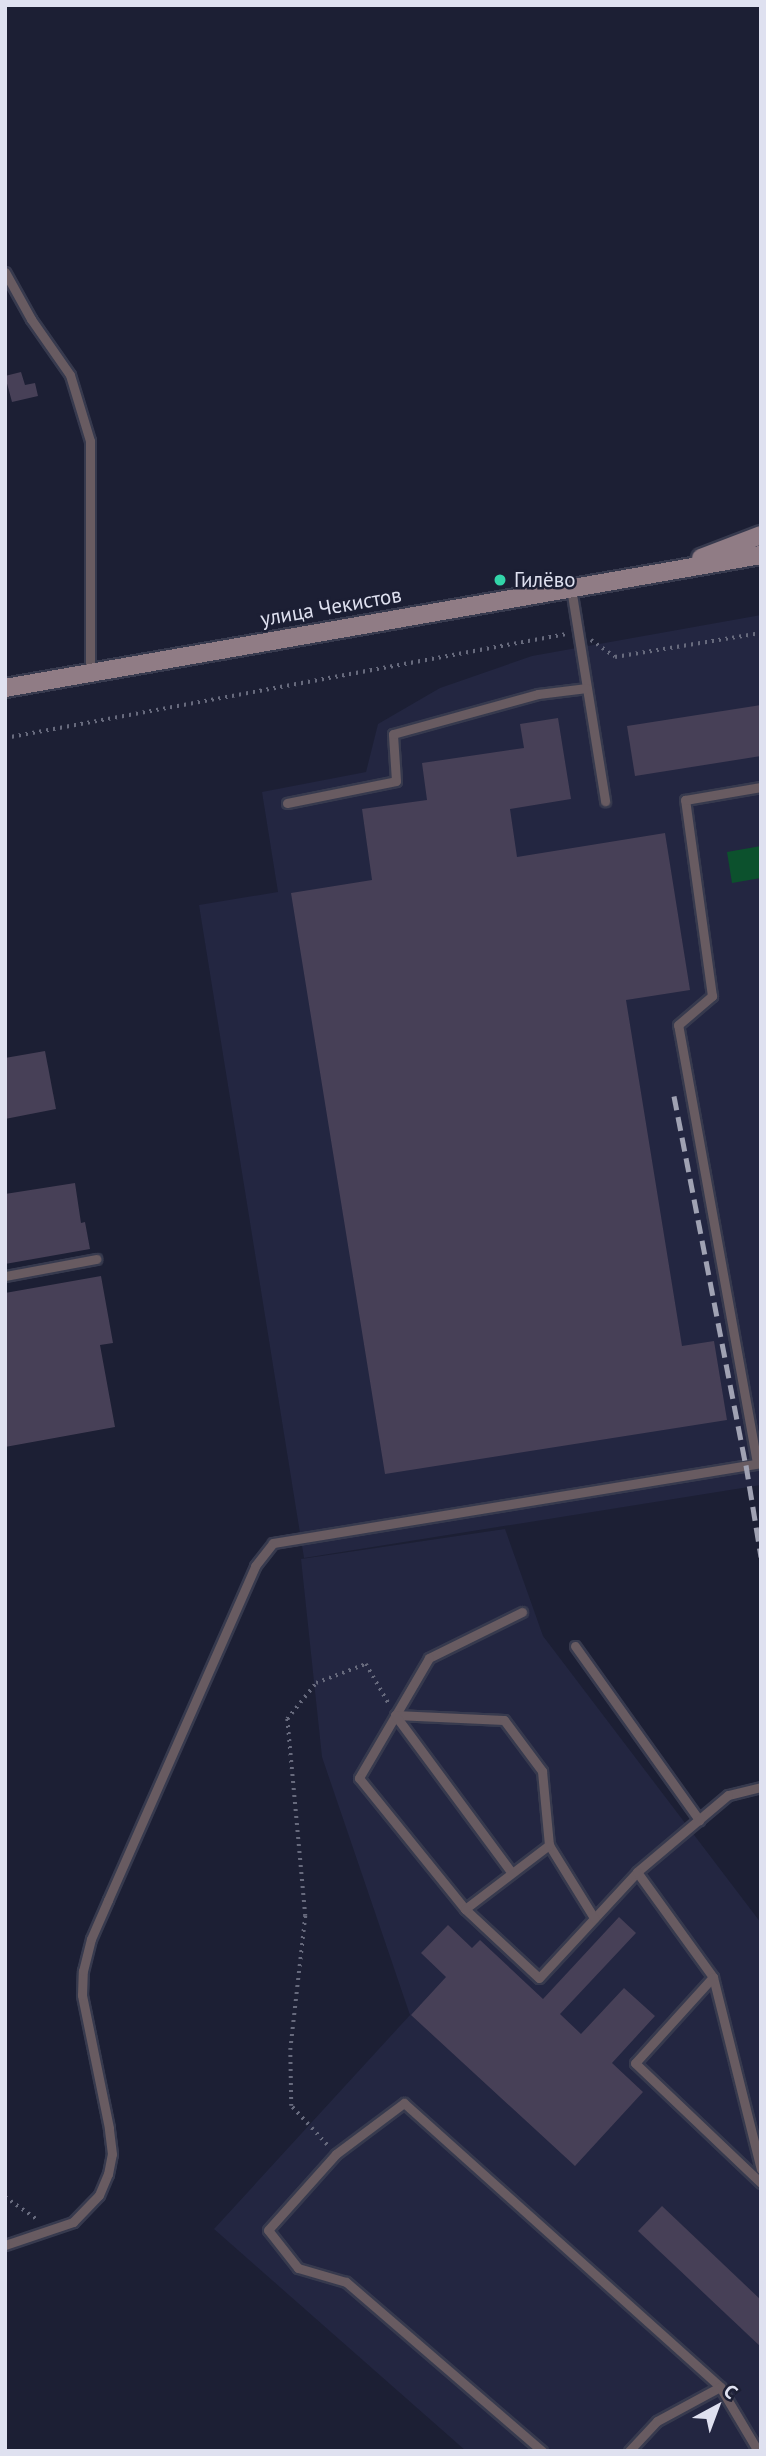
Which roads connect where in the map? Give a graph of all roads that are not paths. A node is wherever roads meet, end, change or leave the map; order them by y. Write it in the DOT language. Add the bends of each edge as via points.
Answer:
graph roads {
  1 [pos="5,272"];
  2 [pos="761,535"];
  3 [pos="761,555"];
  4 [pos="665,572"];
  5 [pos="571,588"];
  6 [pos="90,673"];
  7 [pos="5,688"];
  8 [pos="587,688"];
  9 [pos="761,788"];
  10 [pos="605,801"];
  11 [pos="287,803"];
  12 [pos="96,1259"];
  13 [pos="5,1276"];
  14 [pos="759,1463"];
  15 [pos="522,1612"];
  16 [pos="575,1646"];
  17 [pos="395,1715"];
  18 [pos="761,1787"];
  19 [pos="699,1820"];
  20 [pos="549,1845"];
  21 [pos="511,1872"];
  22 [pos="638,1872"];
  23 [pos="465,1909"];
  24 [pos="594,1918"];
  25 [pos="713,1977"];
  26 [pos="761,2169"];
  27 [pos="761,2183"];
  28 [pos="5,2245"];
  29 [pos="720,2387"];
  30 [pos="542,2451"];
  31 [pos="629,2451"];
  32 [pos="758,2451"];
  1 -- 6 [label="lane" via="31,319 71,374 90,442"];
  2 -- 4 [label="main road"];
  3 -- 4 [label="main road"];
  4 -- 5 [label="main road, улица Чекистов"];
  5 -- 6 [label="main road, улица Чекистов"];
  5 -- 8 [label="lane"];
  6 -- 7 [label="main road, улица Чекистов"];
  8 -- 10 [label="lane"];
  8 -- 11 [label="lane" via="538,694 393,734 396,782"];
  9 -- 14 [label="lane" via="685,800 712,996 678,1025"];
  12 -- 13 [label="lane"];
  14 -- 28 [label="lane" via="273,1543 255,1566 92,1939 83,1970 82,1995 112,2154 99,2194 73,2222"];
  15 -- 17 [label="lane" via="429,1658"];
  16 -- 19 [label="lane"];
  17 -- 20 [label="lane" via="504,1720 542,1771"];
  17 -- 21 [label="lane"];
  17 -- 23 [label="lane" via="359,1778"];
  18 -- 19 [label="lane" via="728,1795"];
  19 -- 22 [label="lane"];
  20 -- 21 [label="lane"];
  20 -- 24 [label="lane"];
  21 -- 23 [label="lane"];
  22 -- 24 [label="lane"];
  22 -- 25 [label="lane"];
  23 -- 24 [label="lane" via="539,1978"];
  25 -- 26 [label="lane"];
  25 -- 27 [label="lane" via="635,2063"];
  29 -- 30 [label="lane" via="404,2103 336,2154 268,2230 298,2268 346,2283"];
  29 -- 31 [label="lane" via="657,2421"];
  29 -- 32 [label="lane"];
}
